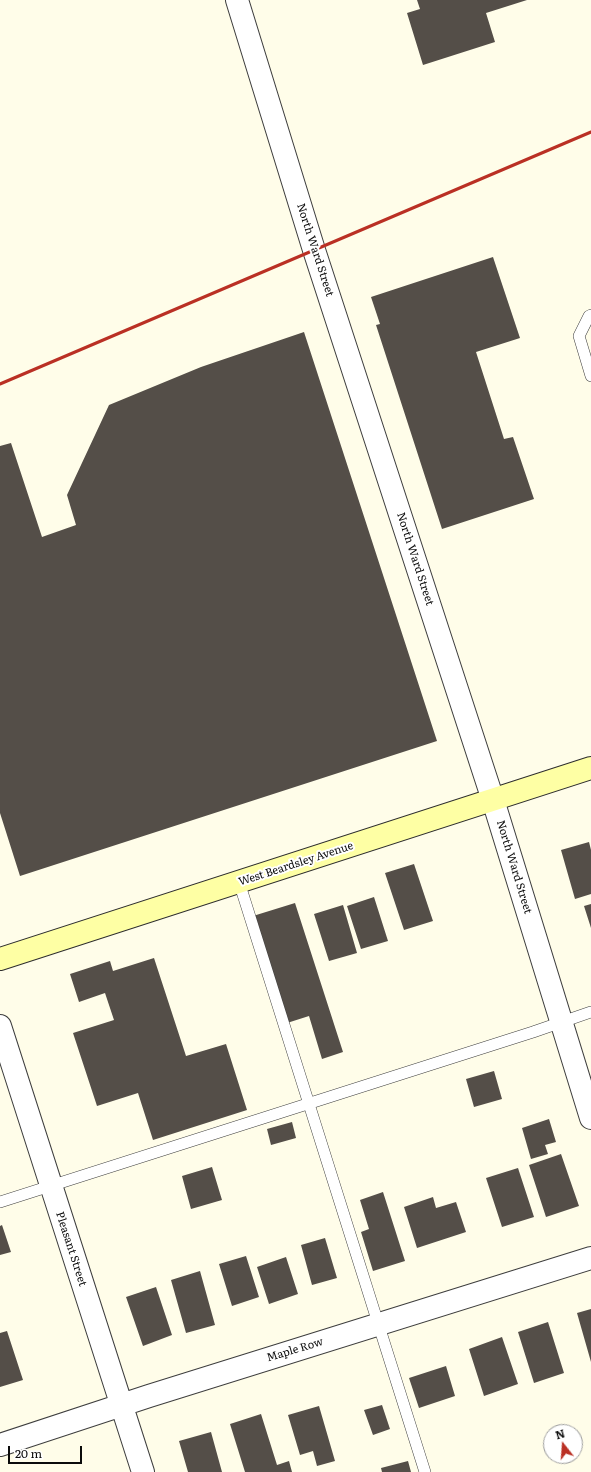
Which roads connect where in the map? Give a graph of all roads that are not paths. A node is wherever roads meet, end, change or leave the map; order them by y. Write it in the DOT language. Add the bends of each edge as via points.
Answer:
graph roads {
  1 [pos="237,0"];
  2 [pos="591,315"];
  3 [pos="591,376"];
  4 [pos="591,768"];
  5 [pos="493,800"];
  6 [pos="239,882"];
  7 [pos="0,959"];
  8 [pos="591,1012"];
  9 [pos="561,1022"];
  10 [pos="0,1026"];
  11 [pos="309,1103"];
  12 [pos="591,1118"];
  13 [pos="51,1185"];
  14 [pos="0,1202"];
  15 [pos="591,1258"];
  16 [pos="379,1324"];
  17 [pos="121,1405"];
  18 [pos="0,1445"];
  19 [pos="143,1472"];
  20 [pos="425,1472"];
  1 -- 5 [label="street, North Ward Street" via="314,250"];
  2 -- 3 [label="lane" via="579,336"];
  4 -- 5 [label="main road, West Beardsley Avenue"];
  5 -- 6 [label="main road, West Beardsley Avenue"];
  5 -- 9 [label="street, North Ward Street"];
  6 -- 7 [label="main road, West Beardsley Avenue"];
  6 -- 11 [label="lane"];
  8 -- 9 [label="lane"];
  9 -- 11 [label="lane"];
  9 -- 12 [label="street, North Ward Street"];
  10 -- 13 [label="street, Pleasant Street"];
  11 -- 13 [label="lane"];
  11 -- 16 [label="lane"];
  13 -- 14 [label="lane"];
  13 -- 17 [label="street, Pleasant Street"];
  15 -- 16 [label="street, Maple Row"];
  16 -- 17 [label="street, Maple Row"];
  16 -- 20 [label="lane"];
  17 -- 18 [label="street, Maple Row"];
  17 -- 19 [label="street, Pleasant Street"];
}
